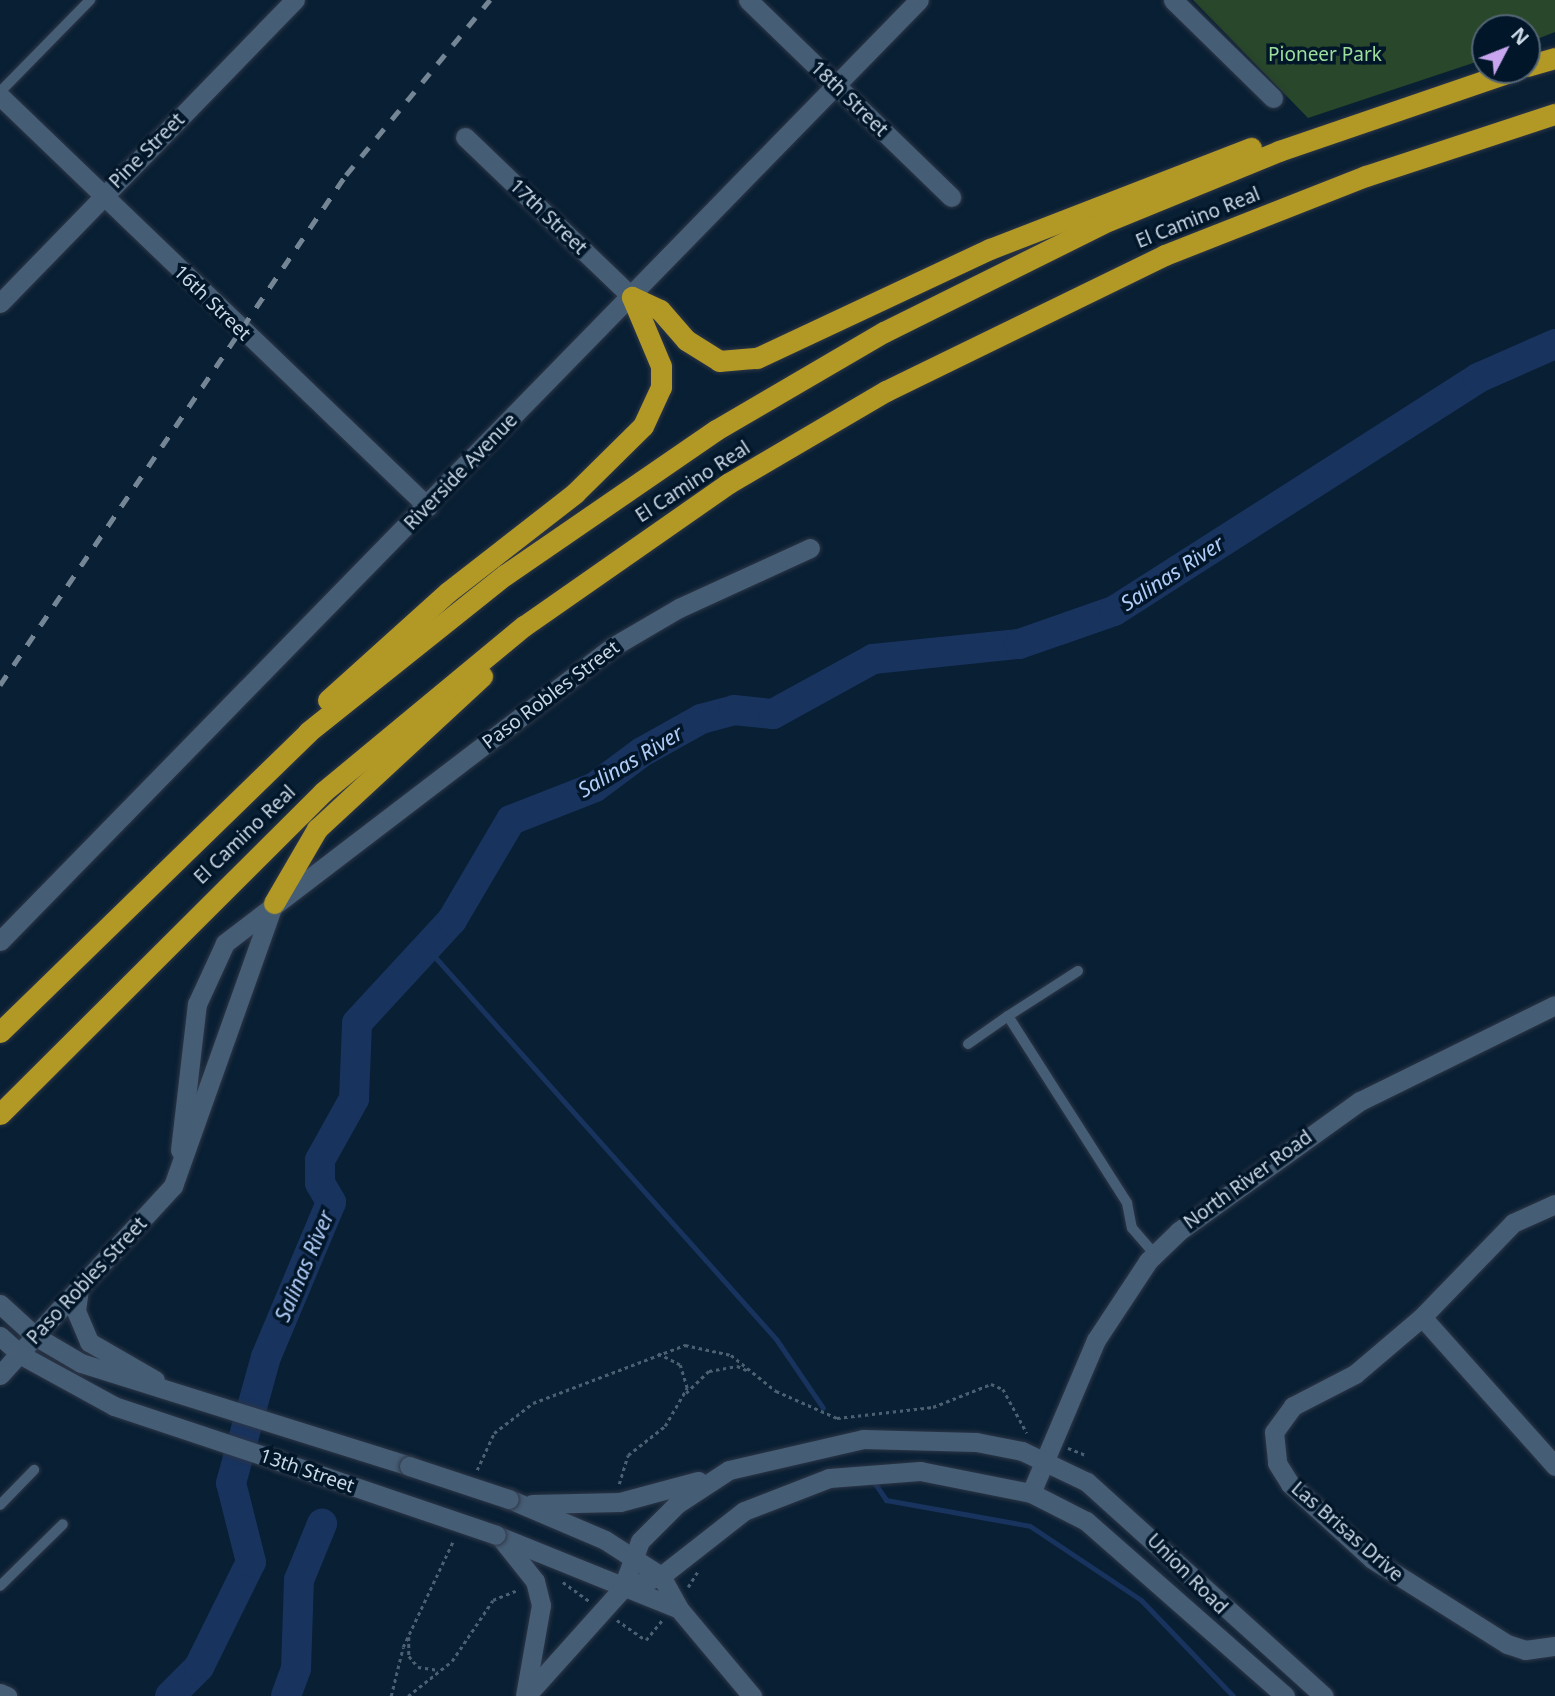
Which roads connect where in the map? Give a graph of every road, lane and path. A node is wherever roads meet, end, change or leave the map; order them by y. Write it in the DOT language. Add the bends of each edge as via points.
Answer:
graph roads {
  1 [pos="90,0"];
  2 [pos="295,0"];
  3 [pos="748,0"];
  4 [pos="919,0"];
  5 [pos="1173,0"];
  6 [pos="1473,84"];
  7 [pos="835,86"];
  8 [pos="0,94"];
  9 [pos="1273,98"];
  10 [pos="1423,100"];
  11 [pos="1555,114"];
  12 [pos="465,137"];
  13 [pos="102,196"];
  14 [pos="951,197"];
  15 [pos="632,297"];
  16 [pos="0,303"];
  17 [pos="428,507"];
  18 [pos="810,548"];
  19 [pos="524,626"];
  20 [pos="308,732"];
  21 [pos="315,877"];
  22 [pos="274,903"];
  23 [pos="4,930"];
  24 [pos="251,966"];
  25 [pos="1077,971"];
  26 [pos="1555,1005"];
  27 [pos="1009,1016"];
  28 [pos="0,1032"];
  29 [pos="968,1044"];
  30 [pos="0,1114"];
  31 [pos="173,1185"];
  32 [pos="1555,1204"];
  33 [pos="1155,1254"];
  34 [pos="79,1289"];
  35 [pos="0,1304"];
  36 [pos="1422,1317"];
  37 [pos="0,1336"];
  38 [pos="35,1336"];
  39 [pos="658,1354"];
  40 [pos="21,1355"];
  41 [pos="752,1372"];
  42 [pos="0,1375"];
  43 [pos="133,1376"];
  44 [pos="683,1398"];
  45 [pos="1045,1459"];
  46 [pos="1555,1466"];
  47 [pos="729,1470"];
  48 [pos="34,1471"];
  49 [pos="474,1479"];
  50 [pos="1031,1493"];
  51 [pos="517,1502"];
  52 [pos="620,1502"];
  53 [pos="0,1505"];
  54 [pos="63,1524"];
  55 [pos="457,1530"];
  56 [pos="498,1536"];
  57 [pos="633,1557"];
  58 [pos="661,1576"];
  59 [pos="535,1585"];
  60 [pos="0,1586"];
  61 [pos="622,1589"];
  62 [pos="679,1609"];
  63 [pos="411,1632"];
  64 [pos="1555,1646"];
  65 [pos="442,1669"];
  66 [pos="0,1693"];
  67 [pos="7,1696"];
  68 [pos="391,1696"];
  69 [pos="408,1696"];
  70 [pos="526,1696"];
  71 [pos="752,1696"];
  72 [pos="1285,1696"];
  73 [pos="1324,1696"];
  1 -- 8 [label="lane"];
  2 -- 13 [label="main road, Pine Street"];
  3 -- 7 [label="main road, 18th Street"];
  4 -- 7 [label="main road, Riverside Avenue"];
  5 -- 9 [label="main road"];
  6 -- 10 [label="highway, El Camino Real"];
  7 -- 14 [label="main road, 18th Street"];
  7 -- 15 [label="main road, Riverside Avenue"];
  8 -- 13 [label="main road, 16th Street"];
  10 -- 15 [label="highway" via="1391,98 1183,171 990,249 757,358 719,361 686,340 660,310"];
  10 -- 20 [label="highway, El Camino Real" via="1110,220 972,285 796,381 505,575"];
  11 -- 19 [label="highway, El Camino Real" via="1366,176 1069,298 886,391 729,483"];
  12 -- 15 [label="main road, 17th Street"];
  13 -- 16 [label="main road, Pine Street"];
  13 -- 17 [label="main road, 16th Street"];
  15 -- 17 [label="main road, Riverside Avenue"];
  15 -- 20 [label="highway" via="661,366 661,387 643,426 575,493 358,669"];
  17 -- 23 [label="main road, Riverside Avenue"];
  18 -- 21 [label="main road, Paso Robles Street" via="679,608 614,646"];
  19 -- 22 [label="highway" via="480,679 317,829"];
  19 -- 30 [label="highway, El Camino Real" via="278,833"];
  20 -- 28 [label="highway, El Camino Real"];
  21 -- 22 [label="main road, Paso Robles Street"];
  21 -- 24 [label="main road, Paso Robles Street" via="282,912"];
  22 -- 24 [label="main road, Paso Robles Street"];
  22 -- 31 [label="main road, Paso Robles Street" via="225,943 207,972 197,1004 191,1091"];
  24 -- 31 [label="main road, Paso Robles Street"];
  25 -- 27 [label="lane"];
  26 -- 33 [label="main road, North River Road" via="1360,1101 1222,1195"];
  27 -- 29 [label="lane"];
  27 -- 33 [label="lane" via="1126,1203 1132,1228"];
  31 -- 34 [label="main road, Paso Robles Street"];
  32 -- 36 [label="main road, Las Brisas Drive" via="1513,1223"];
  33 -- 45 [label="main road, North River Road" via="1096,1340"];
  34 -- 38 [label="main road, Paso Robles Street"];
  34 -- 43 [label="main road" via="76,1311 89,1342"];
  35 -- 38 [label="main road"];
  36 -- 46 [label="main road"];
  36 -- 64 [label="main road, Las Brisas Drive" via="1355,1374 1283,1415 1274,1432 1277,1463 1324,1516 1427,1599 1507,1644 1525,1650"];
  37 -- 40 [label="main road, 13th Street"];
  38 -- 40 [label="main road, Paso Robles Street"];
  38 -- 43 [label="main road"];
  39 -- 41 [label="path" via="685,1345 731,1355"];
  39 -- 44 [label="path" via="680,1365 687,1388"];
  39 -- 49 [label="path" via="533,1402 494,1433"];
  40 -- 42 [label="main road, Paso Robles Street"];
  40 -- 56 [label="main road, 13th Street, bridge" via="114,1406"];
  41 -- 44 [label="path" via="737,1366 709,1371"];
  41 -- 45 [label="path" via="807,1409 837,1418 933,1407 991,1384 1003,1389"];
  43 -- 51 [label="main road, 13th Street, bridge" via="202,1405"];
  44 -- 52 [label="path" via="666,1426 628,1455"];
  45 -- 47 [label="main road" via="976,1442 863,1439"];
  45 -- 50 [label="main road, North River Road"];
  45 -- 73 [label="main road, Union Road" via="1120,1508 1239,1625"];
  47 -- 52 [label="main road"];
  47 -- 57 [label="main road" via="677,1504"];
  48 -- 53 [label="lane"];
  50 -- 58 [label="main road" via="920,1471 829,1478 744,1511"];
  50 -- 72 [label="main road, Union Road" via="1120,1546"];
  51 -- 52 [label="main road"];
  51 -- 57 [label="main road"];
  54 -- 60 [label="lane"];
  55 -- 63 [label="path"];
  56 -- 59 [label="main road"];
  56 -- 61 [label="main road, 13th Street" via="585,1568"];
  57 -- 58 [label="main road"];
  57 -- 61 [label="main road"];
  58 -- 61 [label="main road"];
  58 -- 62 [label="main road"];
  59 -- 65 [label="path" via="493,1600"];
  59 -- 70 [label="main road" via="541,1605"];
  61 -- 62 [label="main road, 13th Street"];
  61 -- 70 [label="main road"];
  62 -- 71 [label="main road"];
  63 -- 65 [label="path" via="409,1656 418,1667"];
  63 -- 68 [label="path"];
  65 -- 69 [label="path"];
  66 -- 67 [label="main road"];
}
